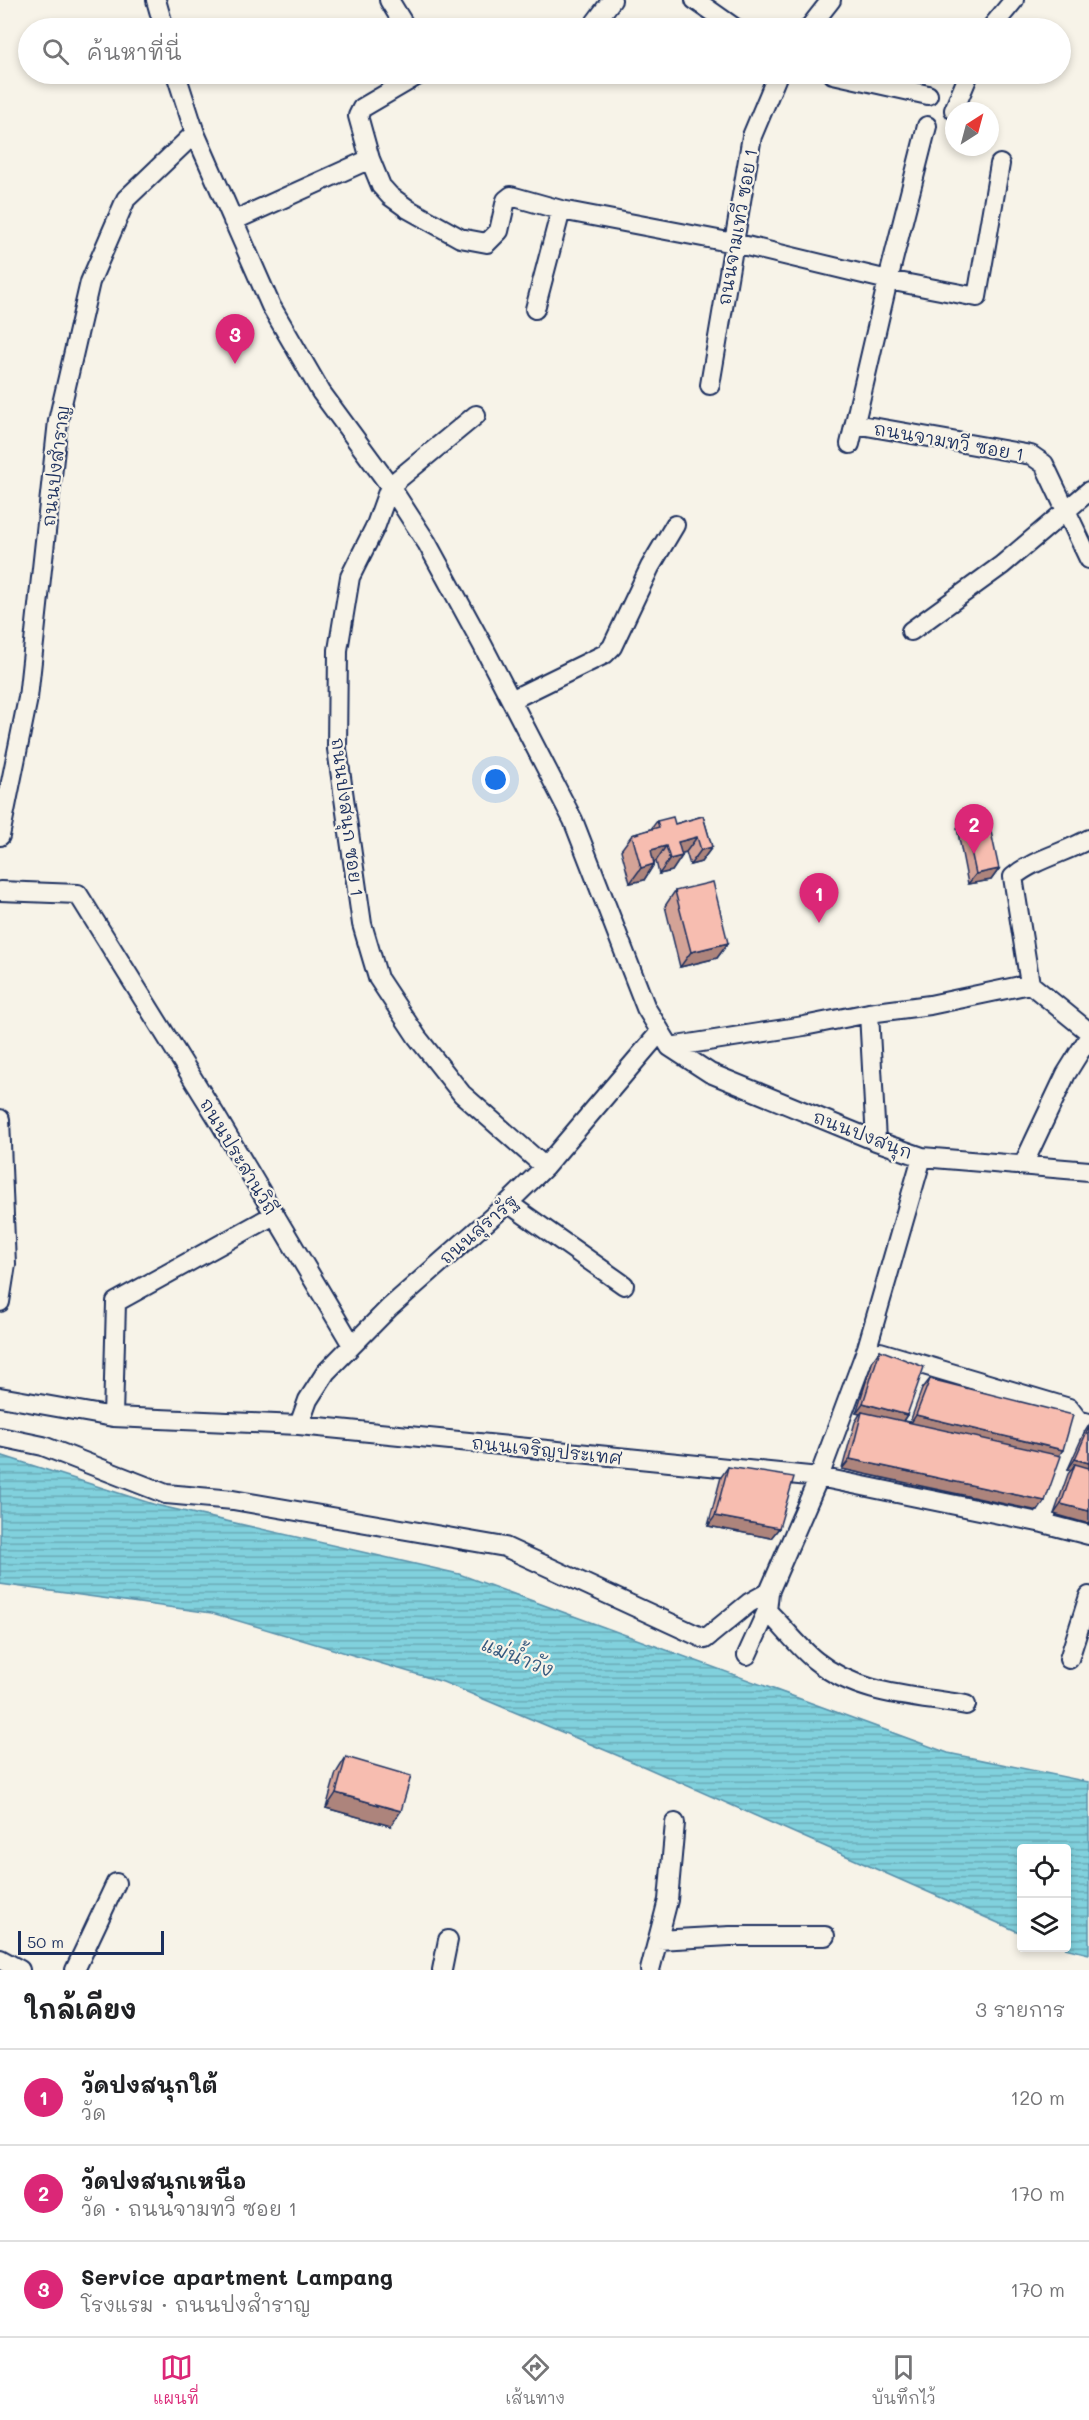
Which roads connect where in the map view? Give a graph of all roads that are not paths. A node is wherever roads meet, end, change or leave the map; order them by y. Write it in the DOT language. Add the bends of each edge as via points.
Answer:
graph roads {
  1 [pos="156,0"];
  2 [pos="389,0"];
  3 [pos="612,0"];
  4 [pos="695,0"];
  5 [pos="831,0"];
  6 [pos="1014,0"];
  7 [pos="161,18"];
  8 [pos="400,18"];
  9 [pos="598,18"];
  10 [pos="721,18"];
  11 [pos="817,18"];
  12 [pos="999,18"];
  13 [pos="179,84"];
  14 [pos="403,84"];
  15 [pos="774,84"];
  16 [pos="881,84"];
  17 [pos="965,84"];
  18 [pos="928,94"];
  19 [pos="958,102"];
  20 [pos="927,126"];
  21 [pos="195,134"];
  22 [pos="370,159"];
  23 [pos="1000,164"];
  24 [pos="561,210"];
  25 [pos="233,221"];
  26 [pos="734,243"];
  27 [pos="888,280"];
  28 [pos="535,309"];
  29 [pos="710,385"];
  30 [pos="476,415"];
  31 [pos="855,424"];
  32 [pos="850,444"];
  33 [pos="390,486"];
  34 [pos="1089,491"];
  35 [pos="1067,510"];
  36 [pos="675,525"];
  37 [pos="1089,558"];
  38 [pos="911,631"];
  39 [pos="511,700"];
  40 [pos="0,836"];
  41 [pos="1089,839"];
  42 [pos="0,891"];
  43 [pos="1030,984"];
  44 [pos="869,1013"];
  45 [pos="1089,1032"];
  46 [pos="1089,1037"];
  47 [pos="665,1039"];
  48 [pos="0,1119"];
  49 [pos="876,1141"];
  50 [pos="922,1157"];
  51 [pos="1023,1165"];
  52 [pos="545,1167"];
  53 [pos="1089,1172"];
  54 [pos="508,1203"];
  55 [pos="274,1215"];
  56 [pos="624,1285"];
  57 [pos="0,1302"];
  58 [pos="352,1345"];
  59 [pos="867,1348"];
  60 [pos="0,1397"];
  61 [pos="113,1417"];
  62 [pos="1083,1421"];
  63 [pos="299,1425"];
  64 [pos="0,1437"];
  65 [pos="819,1477"];
  66 [pos="1044,1523"];
  67 [pos="1089,1535"];
  68 [pos="1089,1596"];
  69 [pos="768,1601"];
  70 [pos="747,1655"];
  71 [pos="1069,1659"];
  72 [pos="966,1705"];
  73 [pos="675,1823"];
  74 [pos="116,1884"];
  75 [pos="825,1936"];
  76 [pos="448,1940"];
  77 [pos="657,1940"];
  78 [pos="0,1959"];
  79 [pos="20,1970"];
  80 [pos="75,1970"];
  81 [pos="442,1970"];
  82 [pos="650,1970"];
  1 -- 7 [label="street"];
  2 -- 8 [label="street"];
  3 -- 9 [label="street"];
  4 -- 10 [label="street"];
  5 -- 11 [label="street"];
  6 -- 12 [label="street"];
  13 -- 21 [label="street"];
  14 -- 22 [label="street" via="362,108 358,116"];
  15 -- 26 [label="street, ถนนจามเทวี ซอย 1" via="752,136"];
  16 -- 18 [label="street"];
  17 -- 19 [label="street"];
  20 -- 27 [label="street"];
  21 -- 25 [label="street"];
  21 -- 40 [label="street, ถนนปงสำราญ" via="126,199 90,282 58,421 28,698"];
  22 -- 24 [label="street" via="381,186 390,196 460,238 487,243 494,239 506,200 511,196"];
  22 -- 25 [label="street"];
  23 -- 27 [label="street" via="977,297"];
  24 -- 26 [label="street"];
  24 -- 28 [label="street"];
  25 -- 33 [label="street" via="271,306 321,392"];
  26 -- 27 [label="street"];
  26 -- 29 [label="street, ถนนจามเทวี ซอย 1"];
  27 -- 31 [label="street"];
  30 -- 33 [label="street"];
  31 -- 32 [label="street"];
  31 -- 35 [label="street, ถนนจามทวี ซอย 1" via="1031,455 1044,464"];
  33 -- 39 [label="street" via="427,543"];
  33 -- 52 [label="street, ถนนปงสนุก ซอย 1" via="350,577 338,650 337,749 362,924 378,978 417,1037 462,1094"];
  34 -- 35 [label="street"];
  35 -- 37 [label="street, ถนนจามทวี ซอย 1"];
  35 -- 38 [label="street" via="1002,565"];
  36 -- 39 [label="street" via="605,654"];
  39 -- 47 [label="street" via="573,820 646,1008"];
  41 -- 43 [label="street" via="1022,869 1013,877"];
  42 -- 55 [label="street, ถนนประสานวิถี" via="78,894"];
  43 -- 44 [label="street"];
  43 -- 45 [label="street"];
  44 -- 47 [label="street" via="804,1026"];
  44 -- 49 [label="street"];
  46 -- 51 [label="street" via="1066,1074"];
  47 -- 49 [label="street, ถนนปงสนุก" via="710,1073"];
  47 -- 52 [label="street, ถนนสุรารัฐ"];
  48 -- 57 [label="street" via="6,1264"];
  49 -- 50 [label="street, ถนนปงสนุก"];
  50 -- 51 [label="street, ถนนปงสนุก"];
  50 -- 59 [label="street"];
  51 -- 53 [label="street, ถนนปงสนุก"];
  52 -- 54 [label="street, ถนนสุรารัฐ"];
  54 -- 56 [label="street"];
  54 -- 58 [label="street, ถนนสุรารัฐ"];
  55 -- 58 [label="street, ถนนประสานวิถี"];
  55 -- 61 [label="street" via="116,1302"];
  58 -- 63 [label="street, ถนนสุรารัฐ" via="326,1372 308,1400"];
  59 -- 62 [label="street" via="1070,1408"];
  59 -- 65 [label="street"];
  60 -- 61 [label="street, ถนนเจริญประเทศ"];
  61 -- 63 [label="street, ถนนเจริญประเทศ"];
  62 -- 66 [label="street"];
  63 -- 65 [label="street, ถนนเจริญประเทศ"];
  64 -- 69 [label="street" via="43,1446 165,1494 233,1500 506,1547 705,1639 749,1603"];
  65 -- 66 [label="street, ถนนเจริญประเทศ"];
  65 -- 69 [label="street"];
  66 -- 67 [label="street, ถนนเจริญประเทศ"];
  68 -- 71 [label="street"];
  69 -- 70 [label="street"];
  69 -- 72 [label="street" via="800,1646 841,1678 869,1688"];
  73 -- 77 [label="street" via="668,1900"];
  74 -- 80 [label="street"];
  75 -- 77 [label="street"];
  76 -- 81 [label="street"];
  77 -- 82 [label="street"];
  78 -- 79 [label="street"];
}
